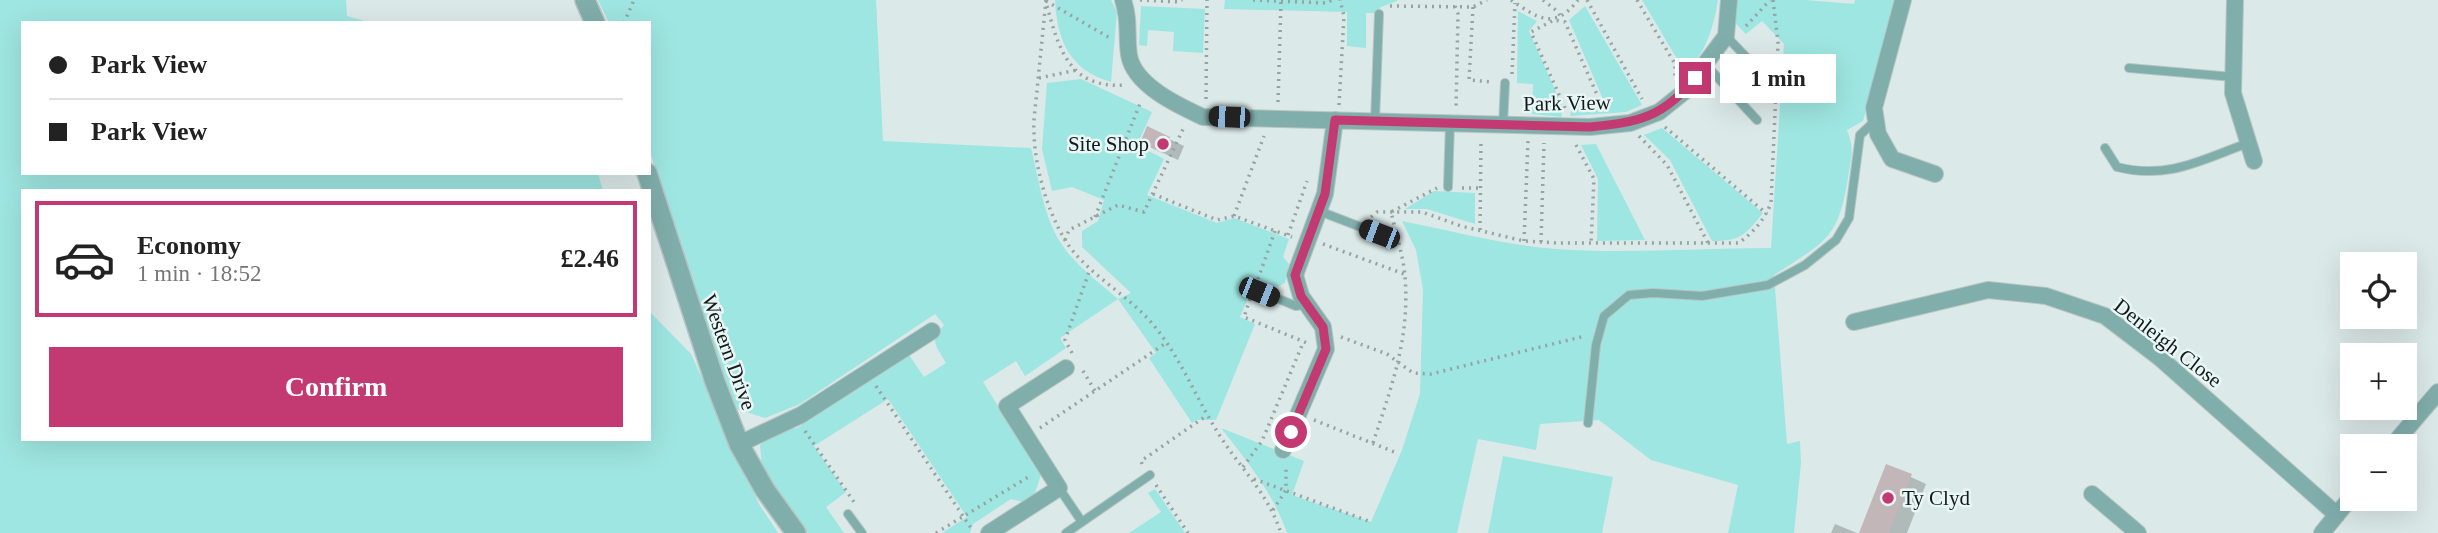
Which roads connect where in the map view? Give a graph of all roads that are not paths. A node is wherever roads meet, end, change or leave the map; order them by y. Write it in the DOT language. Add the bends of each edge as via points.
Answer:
graph roads {
  1 [pos="584,0"];
  2 [pos="1123,0"];
  3 [pos="1729,0"];
  4 [pos="1903,0"];
  5 [pos="2235,0"];
  6 [pos="1379,14"];
  7 [pos="595,21"];
  8 [pos="1726,36"];
  9 [pos="1706,65"];
  10 [pos="2129,68"];
  11 [pos="2233,77"];
  12 [pos="1773,82"];
  13 [pos="1505,83"];
  14 [pos="1335,120"];
  15 [pos="1757,120"];
  16 [pos="1875,120"];
  17 [pos="1376,121"];
  18 [pos="1450,124"];
  19 [pos="1503,125"];
  20 [pos="2248,143"];
  21 [pos="2105,148"];
  22 [pos="2254,161"];
  23 [pos="1935,174"];
  24 [pos="648,175"];
  25 [pos="1448,187"];
  26 [pos="1319,211"];
  27 [pos="1379,234"];
  28 [pos="1259,292"];
  29 [pos="1306,304"];
  30 [pos="1854,322"];
  31 [pos="932,331"];
  32 [pos="1071,364"];
  33 [pos="2438,391"];
  34 [pos="1588,423"];
  35 [pos="2402,434"];
  36 [pos="739,444"];
  37 [pos="1283,450"];
  38 [pos="1150,475"];
  39 [pos="1059,488"];
  40 [pos="2092,494"];
  41 [pos="2340,510"];
  42 [pos="848,514"];
  43 [pos="2337,514"];
  44 [pos="1082,522"];
  45 [pos="796,533"];
  46 [pos="862,533"];
  47 [pos="989,533"];
  48 [pos="1066,533"];
  49 [pos="2138,533"];
  50 [pos="2322,533"];
  1 -- 7 [label="street"];
  2 -- 14 [label="street, Park View" via="1134,71 1168,101 1198,114"];
  3 -- 8 [label="street, Park View"];
  4 -- 16 [label="street" via="1874,108"];
  5 -- 11 [label="street"];
  6 -- 17 [label="lane"];
  8 -- 9 [label="street, Park View"];
  8 -- 12 [label="lane"];
  9 -- 15 [label="lane"];
  9 -- 19 [label="street, Park View" via="1660,112 1630,123"];
  10 -- 11 [label="lane"];
  11 -- 20 [label="street" via="2233,93"];
  13 -- 19 [label="lane"];
  14 -- 17 [label="street, Park View"];
  14 -- 26 [label="street"];
  16 -- 23 [label="street" via="1892,159"];
  16 -- 34 [label="lane" via="1860,135 1849,218 1836,240 1805,265 1768,285 1702,296 1629,295 1604,316 1596,345"];
  17 -- 18 [label="street, Park View"];
  18 -- 19 [label="street, Park View"];
  18 -- 25 [label="lane"];
  20 -- 21 [label="lane" via="2160,173 2117,167"];
  20 -- 22 [label="street"];
  24 -- 36 [label="street, Western Drive" via="710,370"];
  26 -- 27 [label="lane"];
  26 -- 29 [label="street" via="1295,275"];
  28 -- 29 [label="lane" via="1296,306"];
  29 -- 37 [label="street" via="1323,327 1326,349"];
  30 -- 43 [label="street, Denleigh Close" via="1988,290 2046,296 2105,316 2160,358"];
  31 -- 36 [label="street" via="796,418"];
  32 -- 39 [label="street" via="1007,406"];
  33 -- 35 [label="street"];
  36 -- 45 [label="street, Western Drive"];
  38 -- 44 [label="lane"];
  39 -- 44 [label="lane"];
  39 -- 47 [label="street"];
  40 -- 49 [label="street"];
  41 -- 43 [label="street"];
  42 -- 46 [label="lane"];
  43 -- 50 [label="street"];
  44 -- 48 [label="lane"];
}
